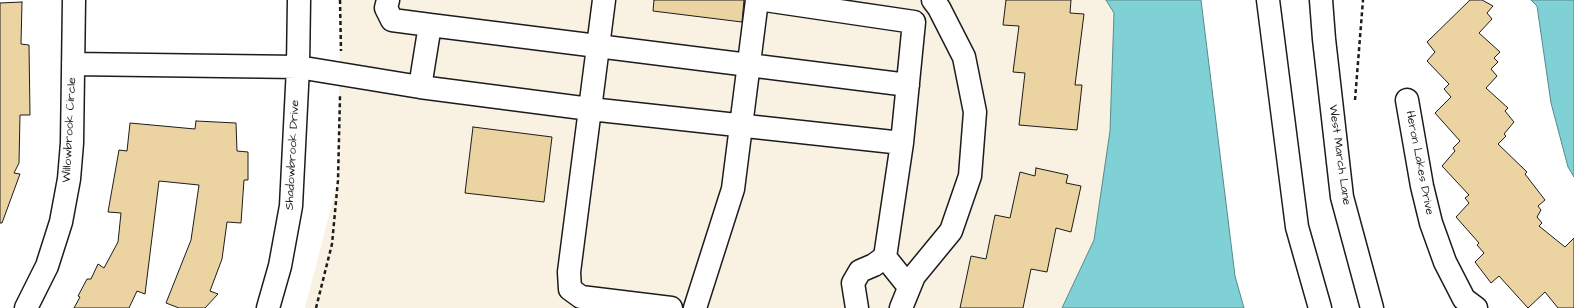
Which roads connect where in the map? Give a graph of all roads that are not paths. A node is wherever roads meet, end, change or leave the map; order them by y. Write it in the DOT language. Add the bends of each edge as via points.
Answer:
graph roads {
  1 [pos="74,0"];
  2 [pos="299,0"];
  3 [pos="388,0"];
  4 [pos="604,0"];
  5 [pos="757,0"];
  6 [pos="765,0"];
  7 [pos="926,0"];
  8 [pos="932,0"];
  9 [pos="1268,0"];
  10 [pos="1321,0"];
  11 [pos="914,22"];
  12 [pos="430,25"];
  13 [pos="598,47"];
  14 [pos="73,64"];
  15 [pos="749,66"];
  16 [pos="298,67"];
  17 [pos="908,84"];
  18 [pos="420,86"];
  19 [pos="1407,100"];
  20 [pos="590,109"];
  21 [pos="742,125"];
  22 [pos="902,143"];
  23 [pos="885,257"];
  24 [pos="909,287"];
  25 [pos="26,308"];
  26 [pos="268,308"];
  27 [pos="670,308"];
  28 [pos="695,308"];
  29 [pos="857,308"];
  30 [pos="901,308"];
  31 [pos="1320,308"];
  32 [pos="1372,308"];
  33 [pos="1476,308"];
  1 -- 14 [label="street, Willowbrook Circle"];
  2 -- 16 [label="street, Shadowbrook Drive"];
  3 -- 12 [label="street" via="386,8 392,20"];
  4 -- 13 [label="street"];
  5 -- 15 [label="street"];
  6 -- 11 [label="street"];
  7 -- 11 [label="street"];
  8 -- 24 [label="street" via="939,8 964,57 975,112 970,176 950,231 914,276"];
  9 -- 31 [label="street" via="1297,227"];
  10 -- 32 [label="street, West March Lane" via="1342,197"];
  11 -- 17 [label="street"];
  12 -- 13 [label="street"];
  12 -- 18 [label="street"];
  13 -- 15 [label="street"];
  13 -- 20 [label="street"];
  14 -- 16 [label="street, Willowbrook Circle"];
  14 -- 25 [label="street, Willowbrook Circle" via="72,143 61,222 47,266"];
  15 -- 17 [label="street"];
  15 -- 21 [label="street"];
  16 -- 18 [label="street, Willowbrook Circle"];
  16 -- 26 [label="street, Shadowbrook Drive" via="291,206 280,266"];
  17 -- 22 [label="street"];
  18 -- 20 [label="street, Willowbrook Circle"];
  19 -- 33 [label="street, Heron Lakes Drive" via="1431,223 1445,262 1464,299"];
  20 -- 21 [label="street, Willowbrook Circle"];
  20 -- 27 [label="street" via="569,272 570,289 581,297"];
  21 -- 22 [label="street, Willowbrook Circle"];
  21 -- 28 [label="street" via="733,189"];
  22 -- 23 [label="street"];
  23 -- 24 [label="street"];
  23 -- 29 [label="street" via="860,271 853,283"];
  24 -- 30 [label="street"];
}
